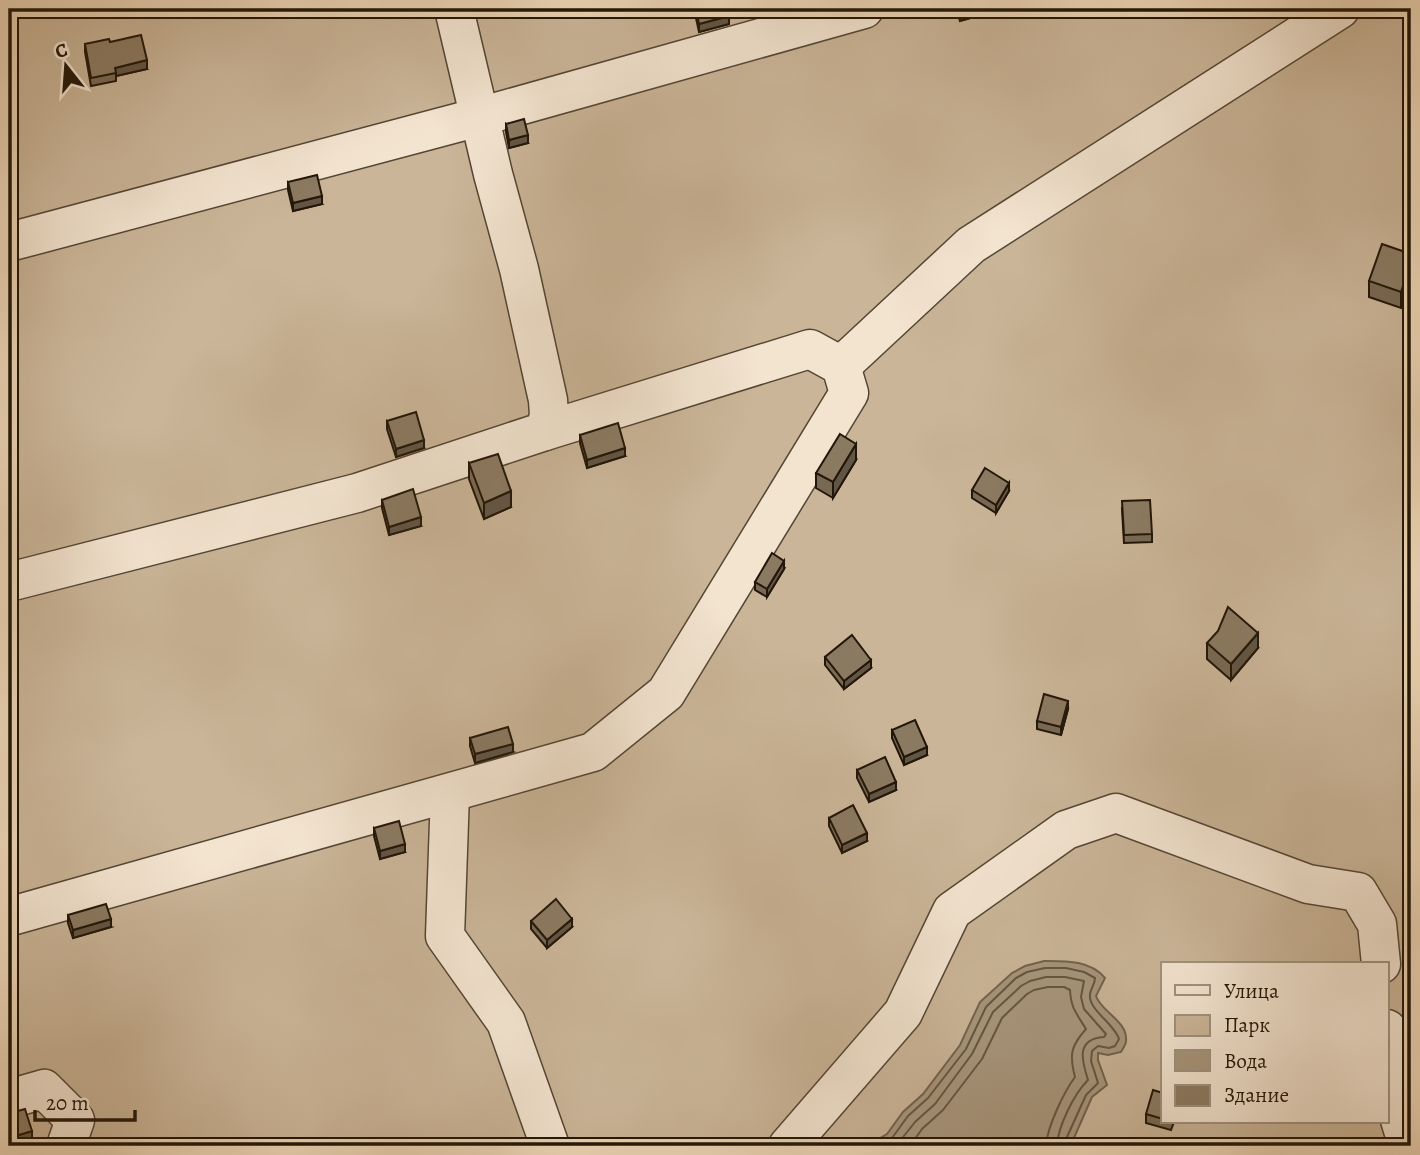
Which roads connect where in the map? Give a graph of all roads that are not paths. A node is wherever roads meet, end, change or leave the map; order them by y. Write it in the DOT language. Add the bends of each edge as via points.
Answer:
graph roads {
  1 [pos="454,9"];
  2 [pos="864,9"];
  3 [pos="1340,9"];
  4 [pos="479,117"];
  5 [pos="9,242"];
  6 [pos="841,366"];
  7 [pos="545,431"];
  8 [pos="9,582"];
  9 [pos="450,793"];
  10 [pos="11,908"];
  11 [pos="1381,962"];
  12 [pos="1388,1040"];
  13 [pos="9,1099"];
  14 [pos="66,1146"];
  15 [pos="550,1146"];
  16 [pos="788,1146"];
  17 [pos="1408,1146"];
  1 -- 4 [label="lane"];
  2 -- 4 [label="lane"];
  3 -- 6 [label="lane" via="971,245"];
  4 -- 5 [label="lane"];
  4 -- 7 [label="lane" via="548,400"];
  6 -- 7 [label="lane" via="810,349"];
  6 -- 9 [label="lane" via="849,393 666,693 593,752"];
  7 -- 8 [label="lane" via="357,493"];
  9 -- 10 [label="lane"];
  9 -- 15 [label="lane" via="445,936 506,1022"];
  11 -- 16 [label="lane" via="1377,924 1358,892 1308,884 1116,813 1066,830 951,911 903,1013"];
  12 -- 17 [label="lane" via="1393,1097"];
  13 -- 14 [label="lane" via="44,1089 75,1119"];
}
